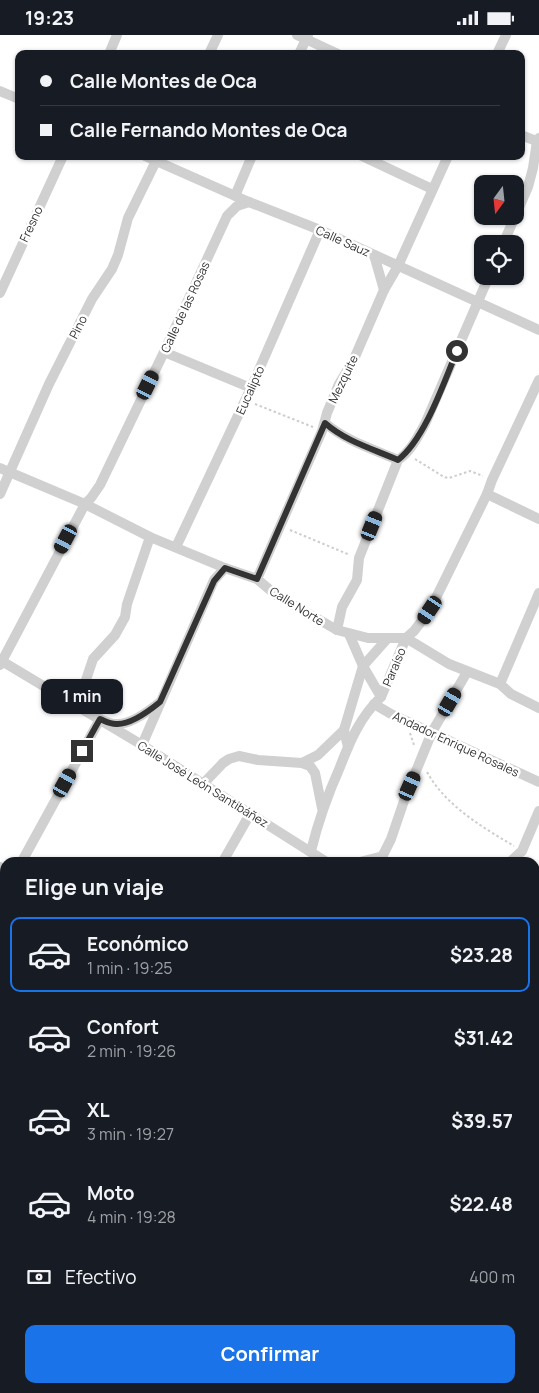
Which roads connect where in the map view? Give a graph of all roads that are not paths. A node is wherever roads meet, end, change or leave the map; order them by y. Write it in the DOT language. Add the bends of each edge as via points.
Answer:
graph roads {
  1 [pos="117,35"];
  2 [pos="218,35"];
  3 [pos="506,35"];
  4 [pos="304,36"];
  5 [pos="111,50"];
  6 [pos="211,50"];
  7 [pos="300,50"];
  8 [pos="330,50"];
  9 [pos="499,50"];
  10 [pos="0,91"];
  11 [pos="15,97"];
  12 [pos="525,136"];
  13 [pos="538,140"];
  14 [pos="61,160"];
  15 [pos="159,160"];
  16 [pos="250,160"];
  17 [pos="370,160"];
  18 [pos="446,160"];
  19 [pos="432,189"];
  20 [pos="231,194"];
  21 [pos="249,202"];
  22 [pos="227,216"];
  23 [pos="320,231"];
  24 [pos="507,235"];
  25 [pos="374,255"];
  26 [pos="398,266"];
  27 [pos="485,285"];
  28 [pos="384,290"];
  29 [pos="0,293"];
  30 [pos="477,303"];
  31 [pos="539,330"];
  32 [pos="164,352"];
  33 [pos="539,380"];
  34 [pos="251,388"];
  35 [pos="323,427"];
  36 [pos="402,457"];
  37 [pos="0,468"];
  38 [pos="10,473"];
  39 [pos="0,494"];
  40 [pos="487,495"];
  41 [pos="85,504"];
  42 [pos="539,519"];
  43 [pos="150,537"];
  44 [pos="176,547"];
  45 [pos="225,568"];
  46 [pos="257,579"];
  47 [pos="539,593"];
  48 [pos="337,630"];
  49 [pos="349,634"];
  50 [pos="406,638"];
  51 [pos="387,639"];
  52 [pos="1,662"];
  53 [pos="363,666"];
  54 [pos="467,672"];
  55 [pos="500,684"];
  56 [pos="377,701"];
  57 [pos="160,702"];
  58 [pos="77,707"];
  59 [pos="539,707"];
  60 [pos="100,719"];
  61 [pos="344,730"];
  62 [pos="432,732"];
  63 [pos="142,745"];
  64 [pos="348,747"];
  65 [pos="302,763"];
  66 [pos="539,782"];
  67 [pos="203,784"];
  68 [pos="322,809"];
  69 [pos="539,811"];
  70 [pos="250,813"];
  71 [pos="311,851"];
  72 [pos="25,857"];
  73 [pos="225,857"];
  74 [pos="319,857"];
  75 [pos="382,857"];
  76 [pos="516,857"];
  1 -- 5 [label="street"];
  2 -- 6 [label="street"];
  3 -- 9 [label="street"];
  4 -- 7 [label="street"];
  4 -- 8 [label="street"];
  10 -- 11 [label="street"];
  12 -- 13 [label="street"];
  13 -- 24 [label="street" via="528,187"];
  14 -- 29 [label="street, Fresno"];
  15 -- 20 [label="street, Calle Sauz"];
  15 -- 38 [label="street, Pino" via="128,218 112,269 92,299 49,384"];
  16 -- 20 [label="street"];
  17 -- 19 [label="street"];
  18 -- 19 [label="street, Mezquite"];
  19 -- 26 [label="street, Mezquite"];
  20 -- 21 [label="street, Calle Sauz"];
  20 -- 22 [label="street"];
  21 -- 22 [label="street" via="237,206"];
  21 -- 23 [label="street, Calle Sauz"];
  22 -- 32 [label="street, Calle de las Rosas"];
  23 -- 25 [label="street, Calle Sauz"];
  23 -- 34 [label="street, Eucalipto"];
  25 -- 26 [label="street, Calle Sauz"];
  25 -- 28 [label="street"];
  26 -- 28 [label="street, Mezquite"];
  26 -- 30 [label="street, Calle Sauz"];
  27 -- 30 [label="street"];
  28 -- 35 [label="street, Mezquite" via="354,359 339,384"];
  30 -- 31 [label="street, Calle Sauz"];
  30 -- 36 [label="street" via="425,424"];
  32 -- 34 [label="street"];
  32 -- 41 [label="street, Calle de las Rosas" via="100,485"];
  33 -- 40 [label="street, Paraíso"];
  34 -- 44 [label="street, Eucalipto"];
  35 -- 36 [label="street"];
  35 -- 46 [label="street, Mezquite"];
  36 -- 48 [label="street" via="359,558 357,580 342,607"];
  37 -- 38 [label="street, Calle Norte"];
  38 -- 39 [label="street, Pino"];
  38 -- 41 [label="street, Calle Norte"];
  40 -- 42 [label="street"];
  40 -- 50 [label="street, Paraíso" via="430,610"];
  41 -- 43 [label="street, Calle Norte"];
  41 -- 52 [label="street, Calle de las Rosas"];
  43 -- 44 [label="street, Calle Norte"];
  43 -- 58 [label="street" via="126,617 93,659"];
  44 -- 45 [label="street, Calle Norte"];
  45 -- 46 [label="street, Calle Norte"];
  45 -- 57 [label="street" via="214,581"];
  46 -- 48 [label="street, Calle Norte"];
  47 -- 55 [label="street"];
  48 -- 49 [label="street, Calle Norte"];
  49 -- 51 [label="street, Calle Norte"];
  49 -- 53 [label="street"];
  50 -- 51 [label="street, Calle Norte"];
  50 -- 54 [label="street"];
  50 -- 56 [label="street, Paraíso"];
  51 -- 53 [label="street"];
  52 -- 58 [label="street, Calle José León Santibáñez"];
  53 -- 56 [label="street"];
  53 -- 61 [label="street"];
  54 -- 55 [label="street"];
  54 -- 62 [label="street"];
  55 -- 59 [label="street" via="511,694"];
  56 -- 62 [label="street, Andador Enrique Rosales" via="391,714"];
  56 -- 64 [label="street, Paraíso" via="355,730"];
  57 -- 60 [label="street" via="147,713 122,723"];
  57 -- 63 [label="street"];
  58 -- 60 [label="street, Calle José León Santibáñez"];
  60 -- 63 [label="street, Calle José León Santibáñez"];
  60 -- 72 [label="street"];
  61 -- 64 [label="street"];
  61 -- 65 [label="street" via="318,755"];
  62 -- 66 [label="street, Andador Enrique Rosales"];
  62 -- 75 [label="street"];
  63 -- 67 [label="street, Calle José León Santibáñez"];
  64 -- 68 [label="street, Paraíso"];
  65 -- 67 [label="street" via="238,755 223,763"];
  65 -- 68 [label="street" via="315,773"];
  67 -- 70 [label="street, Calle José León Santibáñez"];
  68 -- 71 [label="street, Paraíso"];
  69 -- 76 [label="street" via="522,851"];
  70 -- 71 [label="street, Calle José León Santibáñez"];
  70 -- 73 [label="street"];
  71 -- 74 [label="street, Calle José León Santibáñez"];
}
